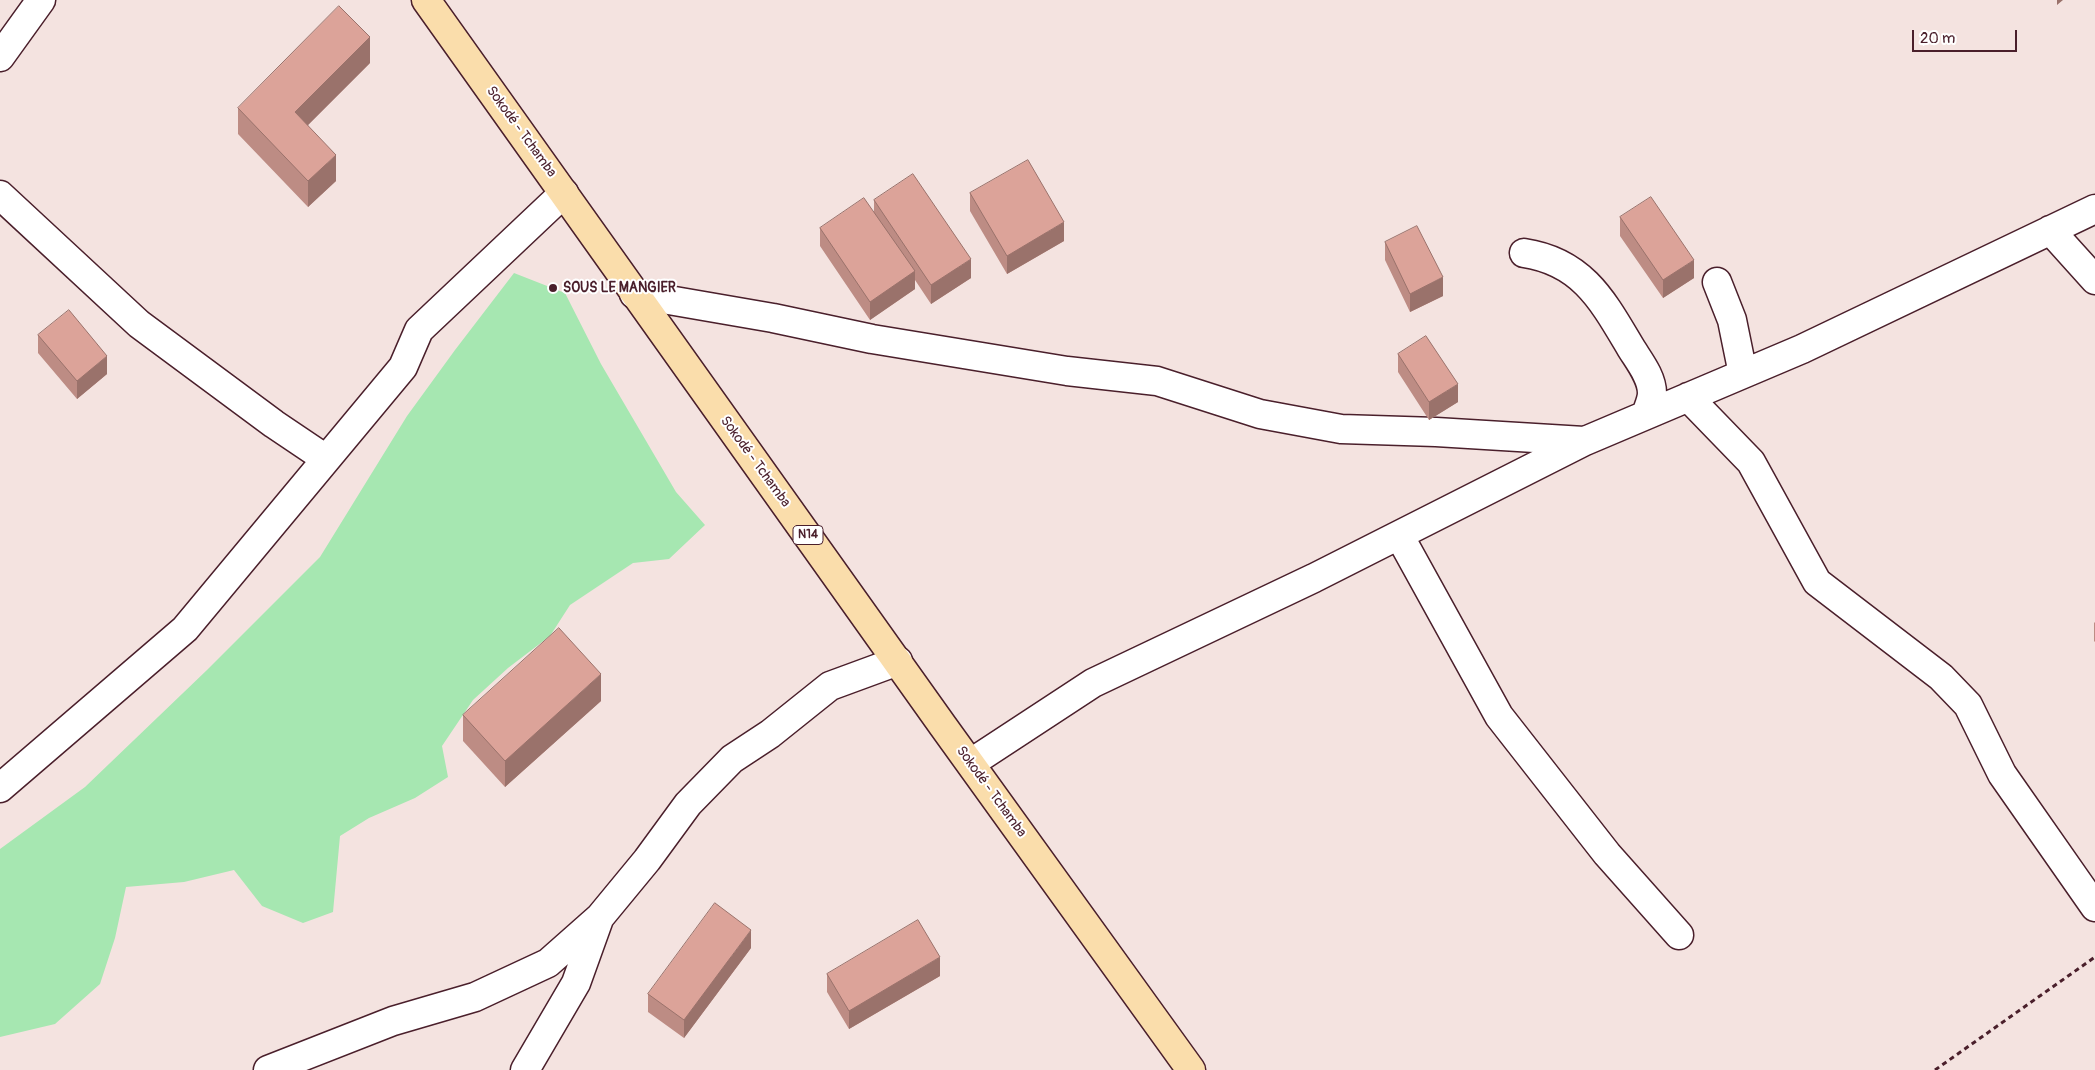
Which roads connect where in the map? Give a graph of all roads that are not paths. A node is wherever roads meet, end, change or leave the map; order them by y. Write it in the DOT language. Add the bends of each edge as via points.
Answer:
graph roads {
  1 [pos="41,0"];
  2 [pos="426,0"];
  3 [pos="0,57"];
  4 [pos="564,194"];
  5 [pos="0,195"];
  6 [pos="2095,209"];
  7 [pos="2050,230"];
  8 [pos="1524,253"];
  9 [pos="2095,280"];
  10 [pos="1717,282"];
  11 [pos="634,294"];
  12 [pos="1744,374"];
  13 [pos="1688,397"];
  14 [pos="1646,415"];
  15 [pos="1585,441"];
  16 [pos="326,459"];
  17 [pos="1399,535"];
  18 [pos="898,661"];
  19 [pos="971,763"];
  20 [pos="0,788"];
  21 [pos="2095,908"];
  22 [pos="600,917"];
  23 [pos="1679,935"];
  24 [pos="268,1070"];
  25 [pos="525,1070"];
  26 [pos="1191,1070"];
  1 -- 3 [label="street"];
  2 -- 4 [label="main road, Sokodé - Tchamba / N14"];
  4 -- 11 [label="main road, Sokodé - Tchamba / N14"];
  4 -- 16 [label="street" via="419,330 403,367"];
  5 -- 16 [label="street" via="139,324"];
  6 -- 7 [label="street"];
  7 -- 9 [label="street"];
  7 -- 12 [label="street"];
  8 -- 14 [label="street" via="1544,256 1564,266 1584,280 1603,300 1646,371 1652,392"];
  10 -- 12 [label="street" via="1732,320"];
  11 -- 15 [label="street" via="872,339 1067,371 1157,381 1260,414 1341,429"];
  11 -- 18 [label="main road, Sokodé - Tchamba / N14"];
  12 -- 13 [label="street"];
  13 -- 14 [label="street"];
  13 -- 21 [label="street" via="1751,462 1817,582 1941,677 1968,705 2002,774"];
  14 -- 15 [label="street"];
  15 -- 17 [label="street"];
  16 -- 20 [label="street" via="185,629"];
  17 -- 19 [label="street" via="1093,683"];
  17 -- 23 [label="street" via="1499,716 1607,854"];
  18 -- 19 [label="main road, Sokodé - Tchamba / N14"];
  18 -- 22 [label="street" via="830,686 770,734 732,759 688,804"];
  19 -- 26 [label="main road, Sokodé - Tchamba / N14"];
  22 -- 24 [label="street" via="548,962 475,996 393,1021"];
  22 -- 25 [label="street" via="576,983"];
}
